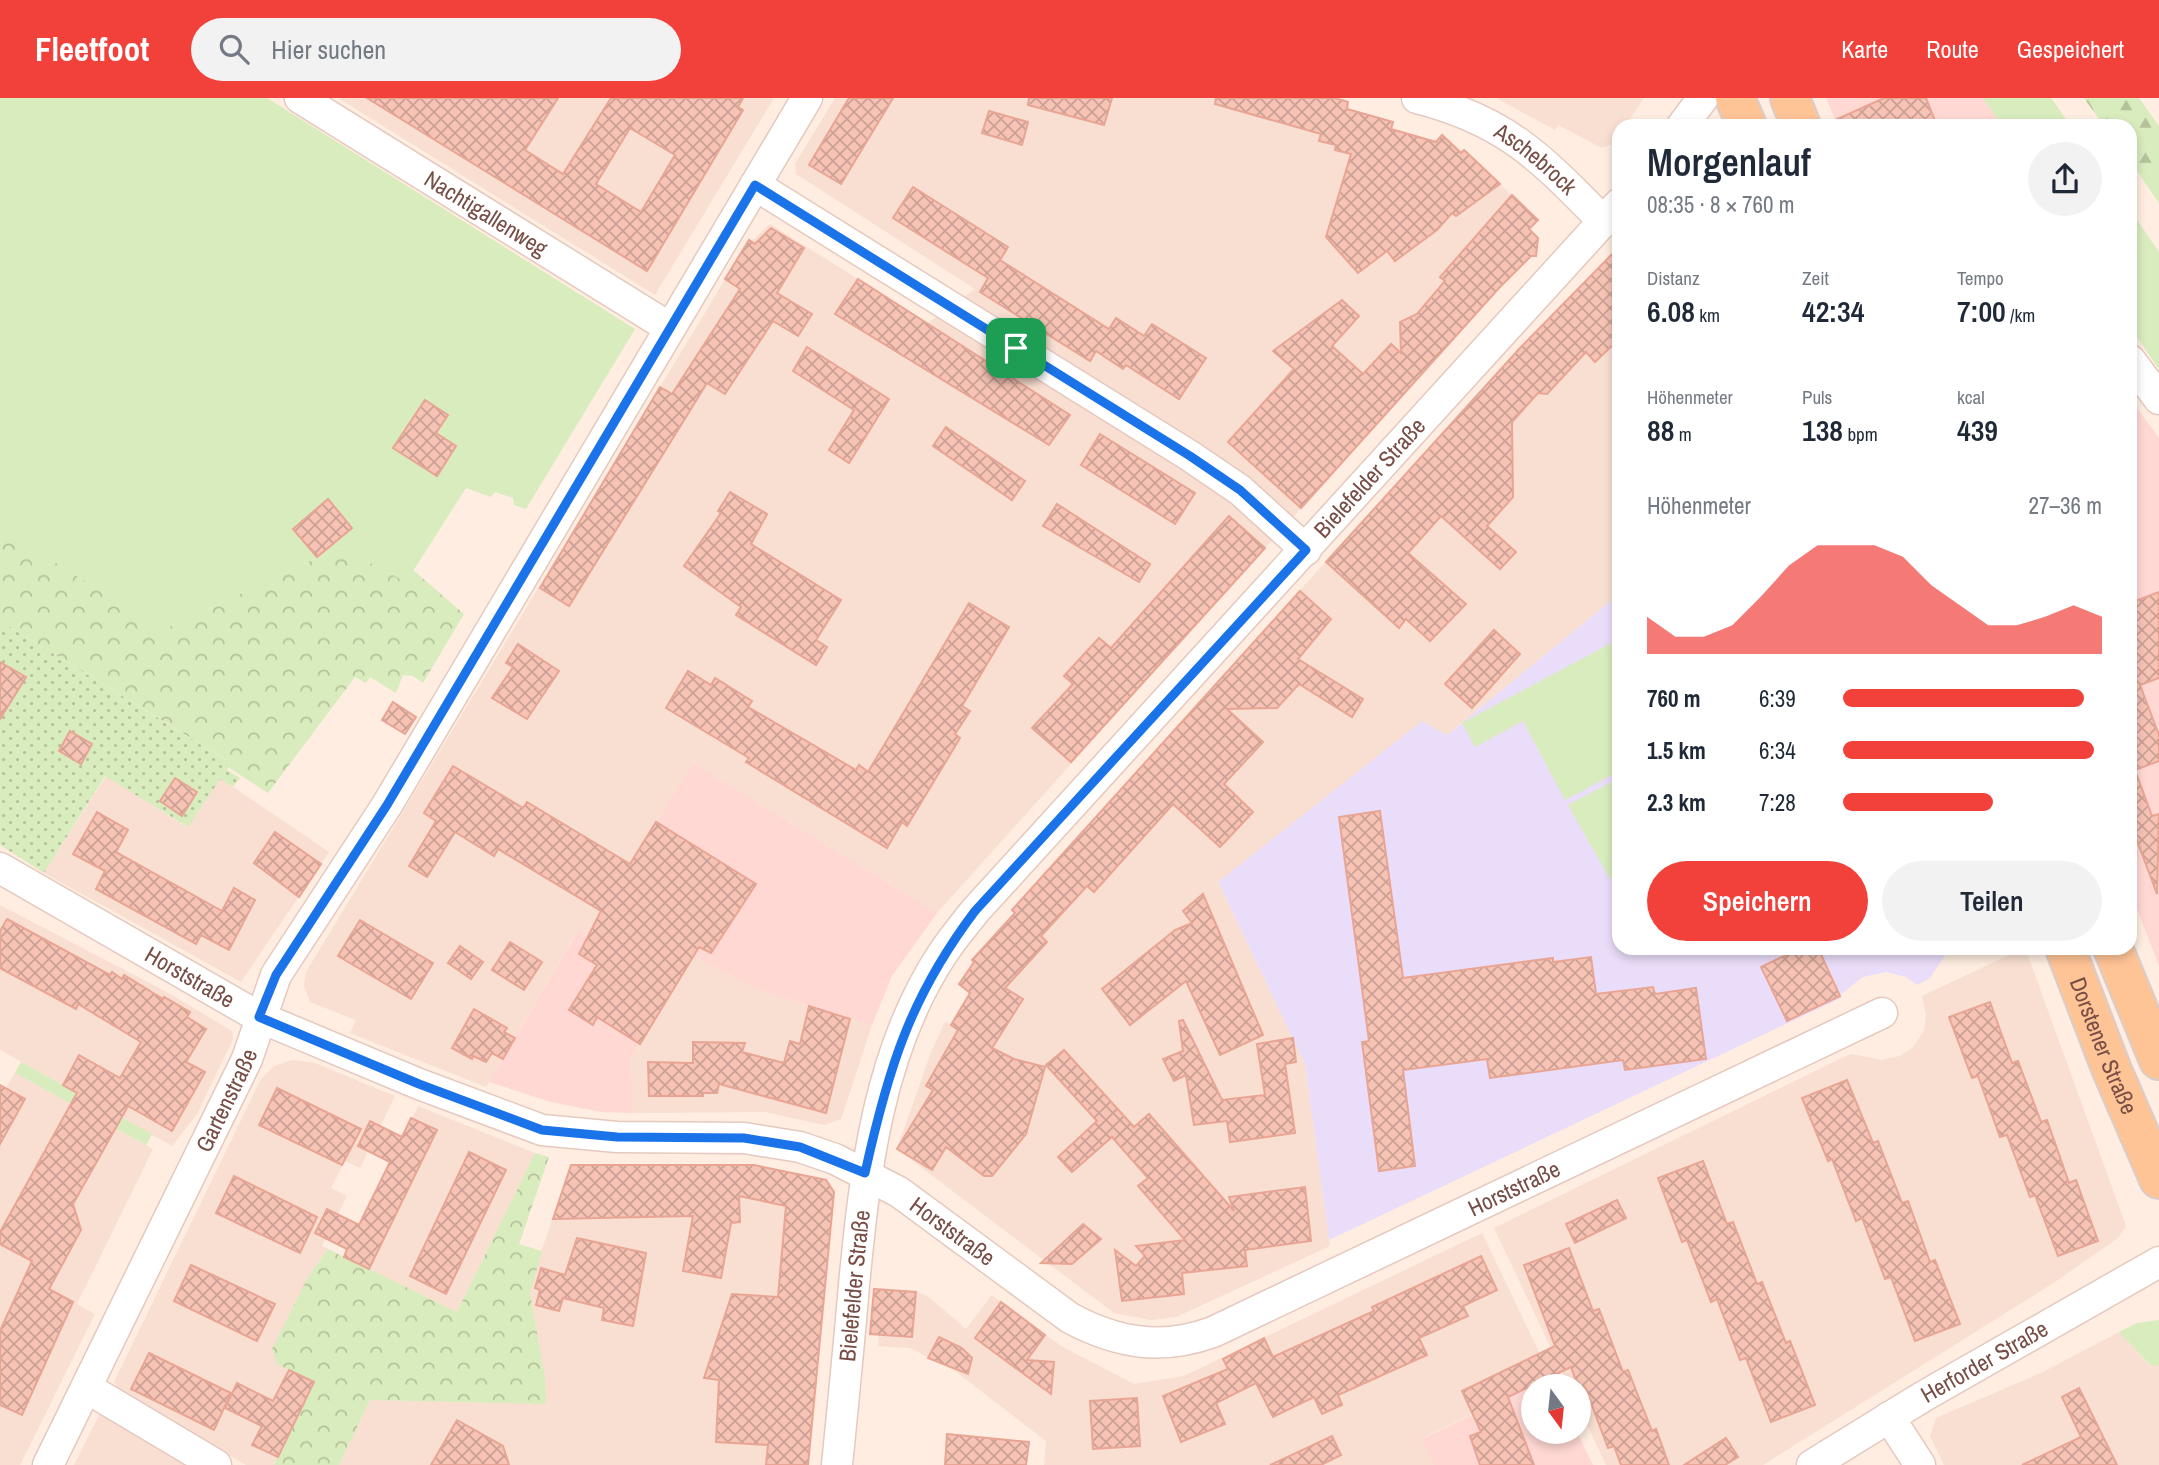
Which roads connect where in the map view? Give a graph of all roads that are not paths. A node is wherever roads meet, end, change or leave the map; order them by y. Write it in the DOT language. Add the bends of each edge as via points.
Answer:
graph roads {
  1 [pos="300,98"];
  2 [pos="807,98"];
  3 [pos="1417,98"];
  4 [pos="1703,98"];
  5 [pos="1735,98"];
  6 [pos="1790,98"];
  7 [pos="1687,119"];
  8 [pos="1744,119"];
  9 [pos="1798,119"];
  10 [pos="755,185"];
  11 [pos="1611,213"];
  12 [pos="670,328"];
  13 [pos="2137,369"];
  14 [pos="2159,399"];
  15 [pos="1306,550"];
  16 [pos="0,868"];
  17 [pos="2068,955"];
  18 [pos="2116,955"];
  19 [pos="1882,1013"];
  20 [pos="259,1017"];
  21 [pos="2159,1060"];
  22 [pos="865,1173"];
  23 [pos="2159,1179"];
  24 [pos="2159,1262"];
  25 [pos="87,1388"];
  26 [pos="1889,1417"];
  27 [pos="48,1465"];
  28 [pos="216,1465"];
  29 [pos="837,1465"];
  30 [pos="1812,1465"];
  31 [pos="1920,1465"];
  1 -- 12 [label="street, Nachtigallenweg"];
  2 -- 10 [label="street, Gartenstraße"];
  3 -- 11 [label="street, Aschebrock" via="1457,108 1508,135"];
  4 -- 7 [label="street"];
  5 -- 8 [label="main road"];
  6 -- 9 [label="main road"];
  10 -- 12 [label="street, Gartenstraße"];
  10 -- 15 [label="street" via="1190,456 1240,490"];
  11 -- 15 [label="street, Bielefelder Straße"];
  12 -- 20 [label="street, Gartenstraße" via="387,805 276,975"];
  13 -- 14 [label="street"];
  15 -- 22 [label="street, Bielefelder Straße" via="992,892 942,954 896,1054"];
  16 -- 20 [label="street, Horststraße"];
  17 -- 23 [label="main road, Dorstener Straße"];
  18 -- 21 [label="main road, Dorstener Straße"];
  19 -- 22 [label="street, Horststraße" via="1213,1332 1165,1343 1122,1340 1070,1318 898,1192"];
  20 -- 22 [label="street, Horststraße" via="542,1130 617,1137 744,1138 800,1147"];
  20 -- 25 [label="street, Gartenstraße" via="247,1059"];
  22 -- 29 [label="street, Bielefelder Straße"];
  24 -- 26 [label="street, Herforder Straße"];
  25 -- 27 [label="street, Gartenstraße"];
  25 -- 28 [label="street"];
  26 -- 30 [label="street, Herforder Straße"];
  26 -- 31 [label="street"];
}
